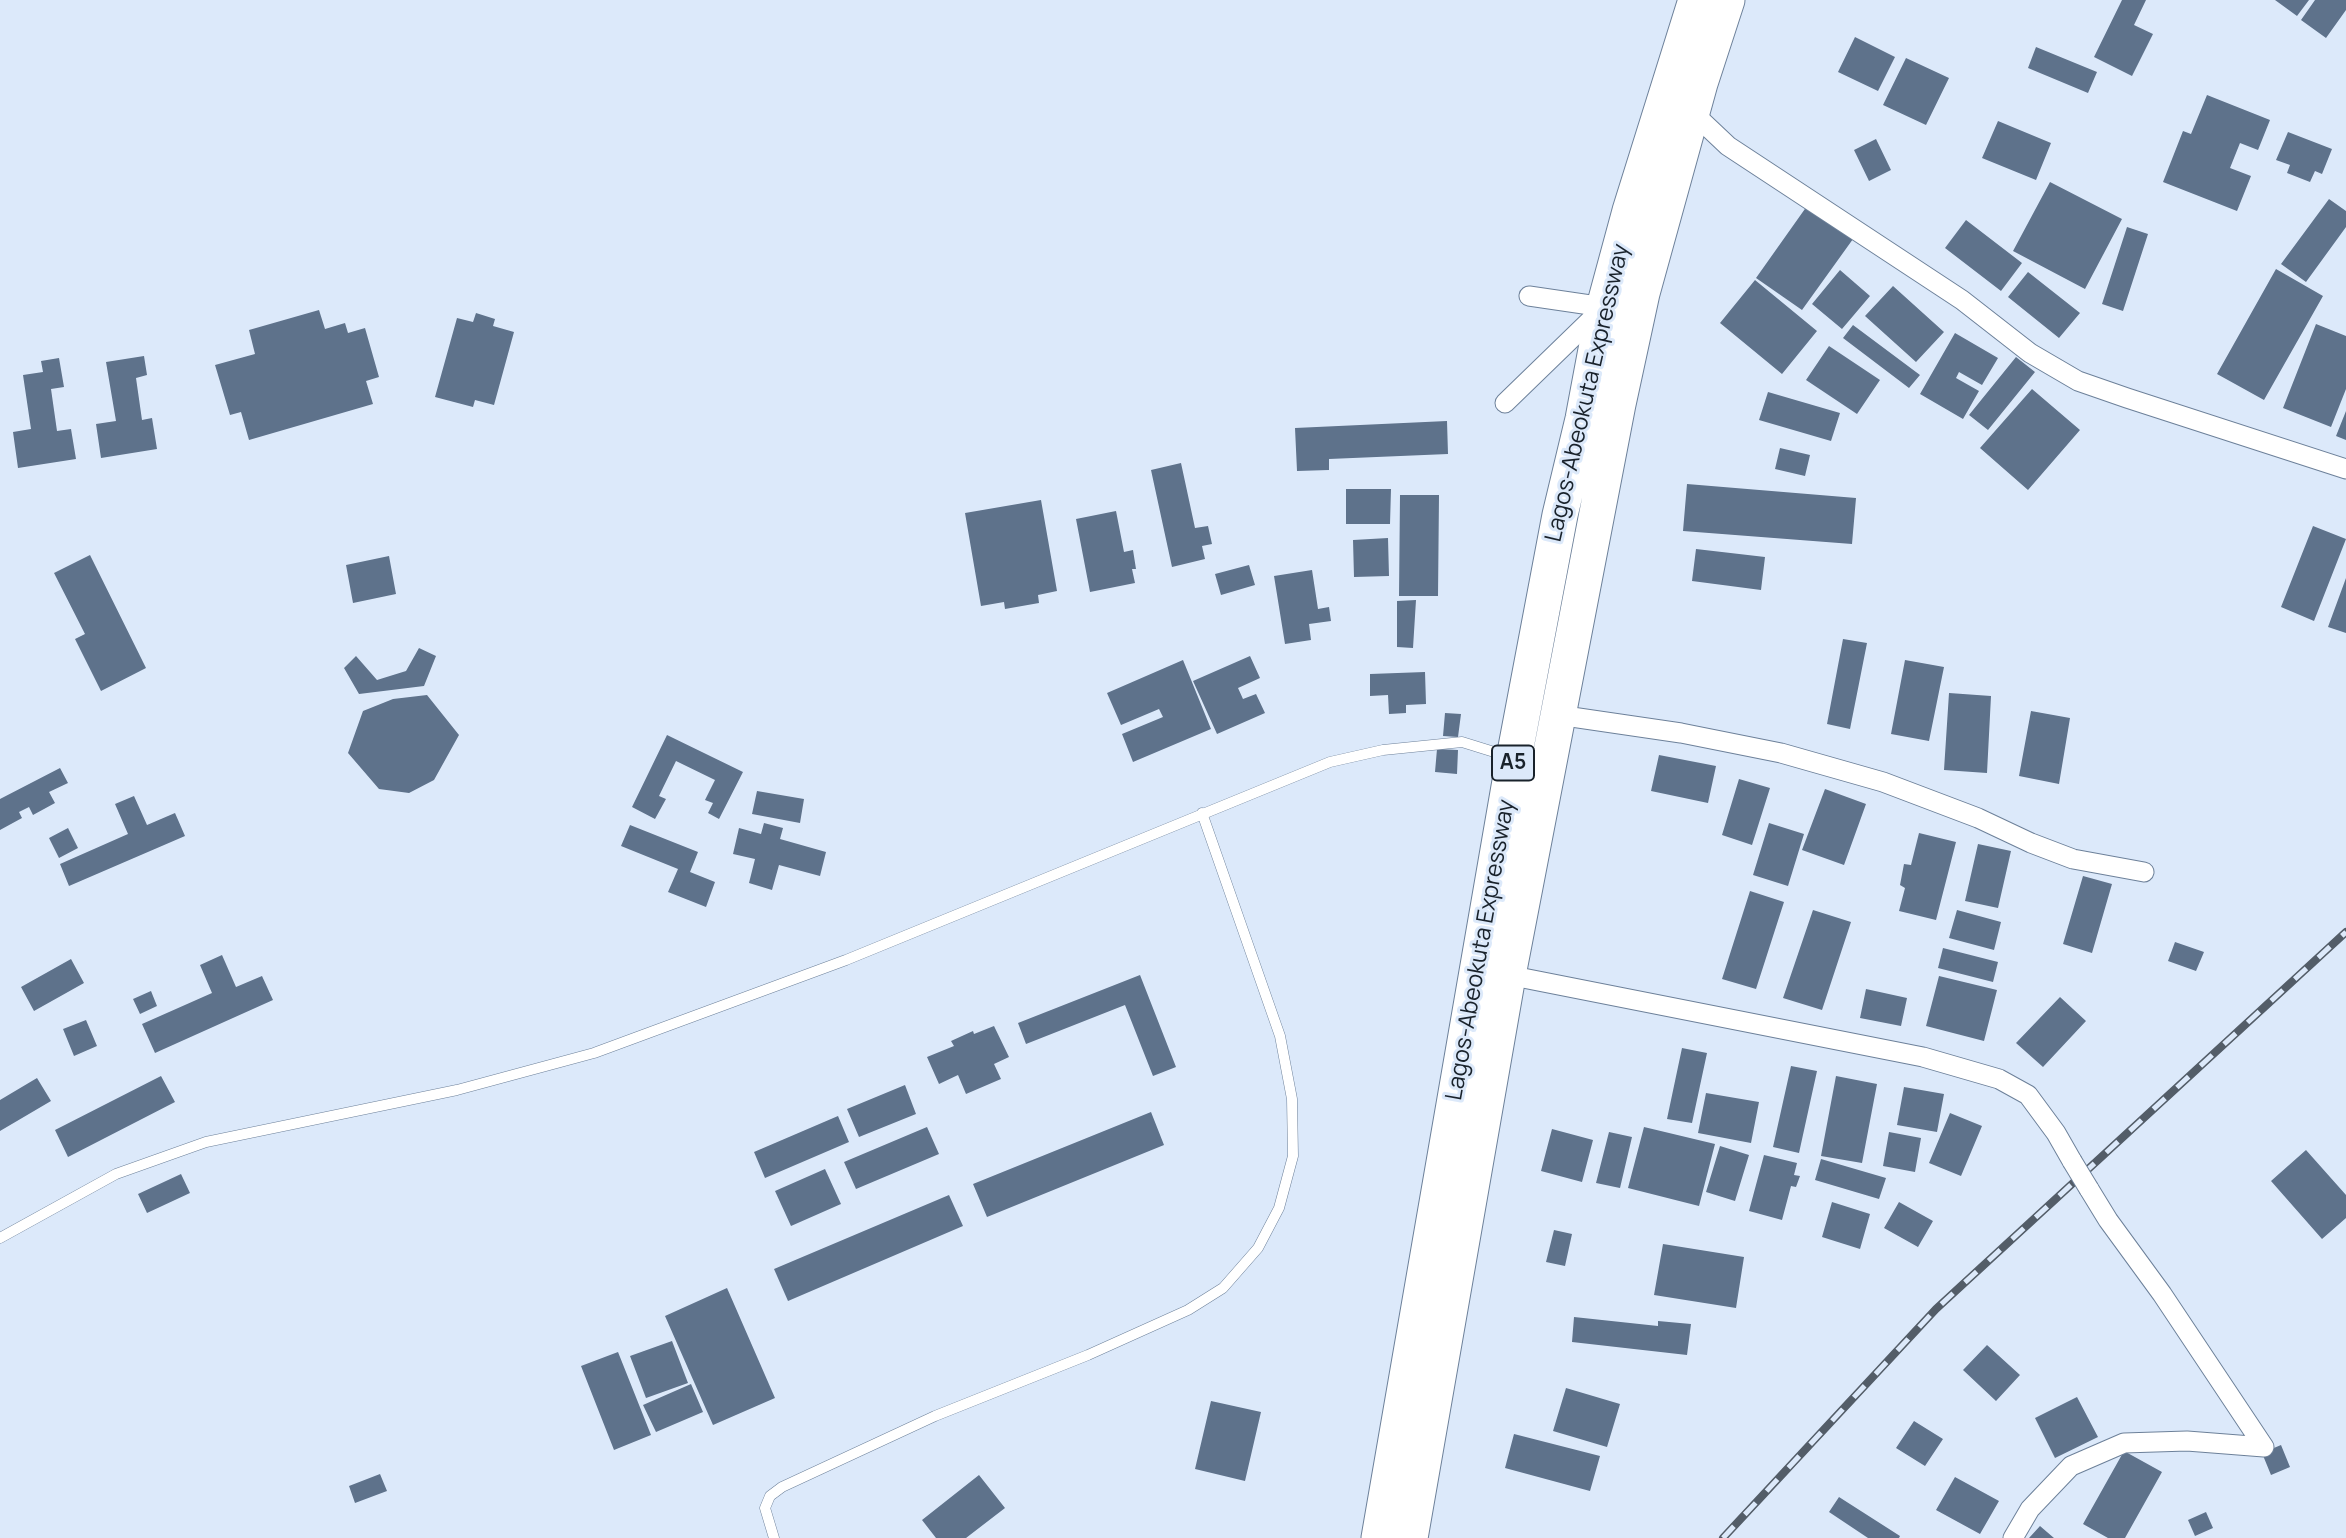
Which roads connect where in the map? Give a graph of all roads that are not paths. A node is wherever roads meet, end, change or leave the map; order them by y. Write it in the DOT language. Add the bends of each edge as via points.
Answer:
graph roads {
  1 [pos="1696,0"];
  2 [pos="1727,0"];
  3 [pos="1692,112"];
  4 [pos="1530,296"];
  5 [pos="1604,307"];
  6 [pos="1505,403"];
  7 [pos="2346,469"];
  8 [pos="1558,715"];
  9 [pos="1514,758"];
  10 [pos="1202,813"];
  11 [pos="2144,872"];
  12 [pos="1509,970"];
  13 [pos="0,1238"];
  14 [pos="774,1538"];
  15 [pos="1379,1538"];
  16 [pos="1410,1538"];
  17 [pos="2013,1538"];
  1 -- 5 [label="highway, Lagos-Abeokuta Expressway / A5"];
  2 -- 3 [label="highway, Lagos-Abeokuta Expressway / A5"];
  3 -- 7 [label="street" via="1728,146 1962,300 2029,353 2078,381"];
  3 -- 8 [label="highway, Lagos-Abeokuta Expressway / A5" via="1642,293"];
  4 -- 5 [label="street"];
  5 -- 6 [label="street"];
  5 -- 9 [label="highway, Lagos-Abeokuta Expressway / A5"];
  8 -- 11 [label="street" via="1782,753 1883,782 2073,859"];
  8 -- 12 [label="highway, Lagos-Abeokuta Expressway / A5"];
  9 -- 10 [label="lane" via="1462,741 1383,750 1330,762"];
  9 -- 15 [label="highway, Lagos-Abeokuta Expressway / A5"];
  10 -- 13 [label="lane" via="846,960 594,1053 457,1090 205,1142 116,1174"];
  10 -- 14 [label="lane" via="1280,1036 1292,1099 1293,1156 1279,1208 1258,1248 1223,1288 1188,1310 934,1416 782,1487 769,1496 765,1508"];
  12 -- 16 [label="highway, Lagos-Abeokuta Expressway / A5"];
  12 -- 17 [label="street, bridge" via="1523,978 1923,1057 1999,1079 2028,1095 2264,1447 2187,1441 2124,1443 2071,1466 2030,1509"];
}
